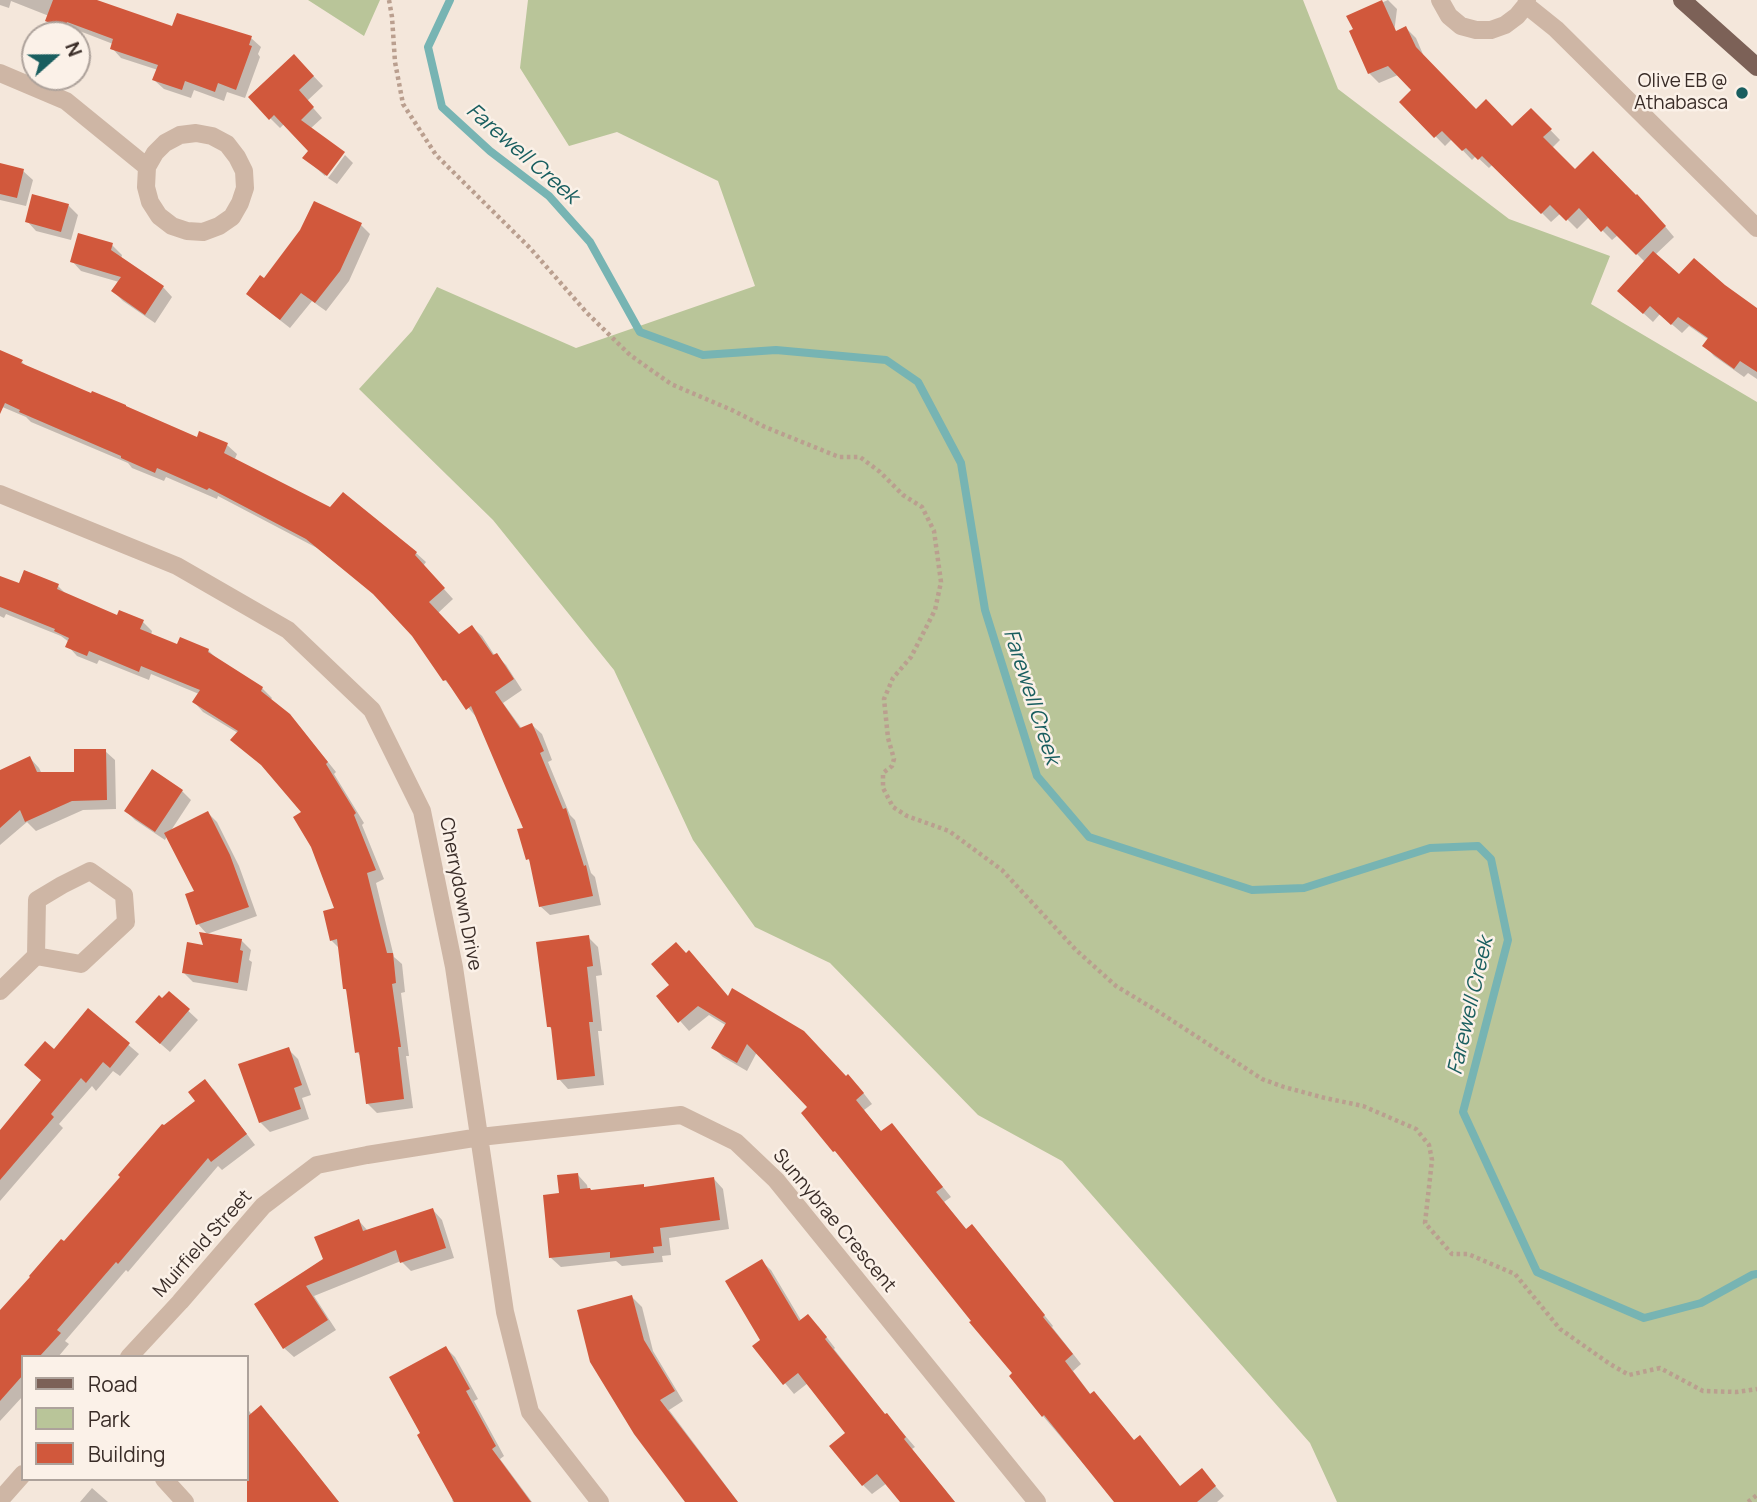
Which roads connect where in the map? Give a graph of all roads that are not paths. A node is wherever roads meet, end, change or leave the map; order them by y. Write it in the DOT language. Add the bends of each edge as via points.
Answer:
graph roads {
  1 [pos="1440,0"];
  2 [pos="1682,0"];
  3 [pos="1526,2"];
  4 [pos="1757,67"];
  5 [pos="0,73"];
  6 [pos="146,167"];
  7 [pos="1757,228"];
  8 [pos="0,494"];
  9 [pos="36,957"];
  10 [pos="0,991"];
  11 [pos="480,1137"];
  12 [pos="131,1355"];
  13 [pos="21,1476"];
  14 [pos="166,1481"];
  15 [pos="0,1500"];
  16 [pos="185,1502"];
  17 [pos="600,1502"];
  18 [pos="1037,1502"];
  1 -- 3 [label="street" via="1461,26 1476,30 1504,25"];
  2 -- 4 [label="main road"];
  3 -- 7 [label="street"];
  5 -- 6 [label="street" via="66,102"];
  6 -- 6 [label="street" via="150,202 159,216 187,231 204,232 232,217 245,188 237,156 212,136 180,135 165,143"];
  8 -- 11 [label="street, Cherrydown Drive" via="177,566 288,630 372,710 422,811 454,967"];
  9 -- 9 [label="street" via="81,964 126,922 124,895 90,871 37,900"];
  9 -- 10 [label="street"];
  11 -- 12 [label="street, Muirfield Street" via="317,1166 263,1206"];
  11 -- 17 [label="street, Cherrydown Drive" via="505,1312 530,1412"];
  11 -- 18 [label="street, Sunnybrae Crescent" via="681,1115 736,1142 776,1180"];
  13 -- 15 [label="street"];
  14 -- 16 [label="street"];
}
